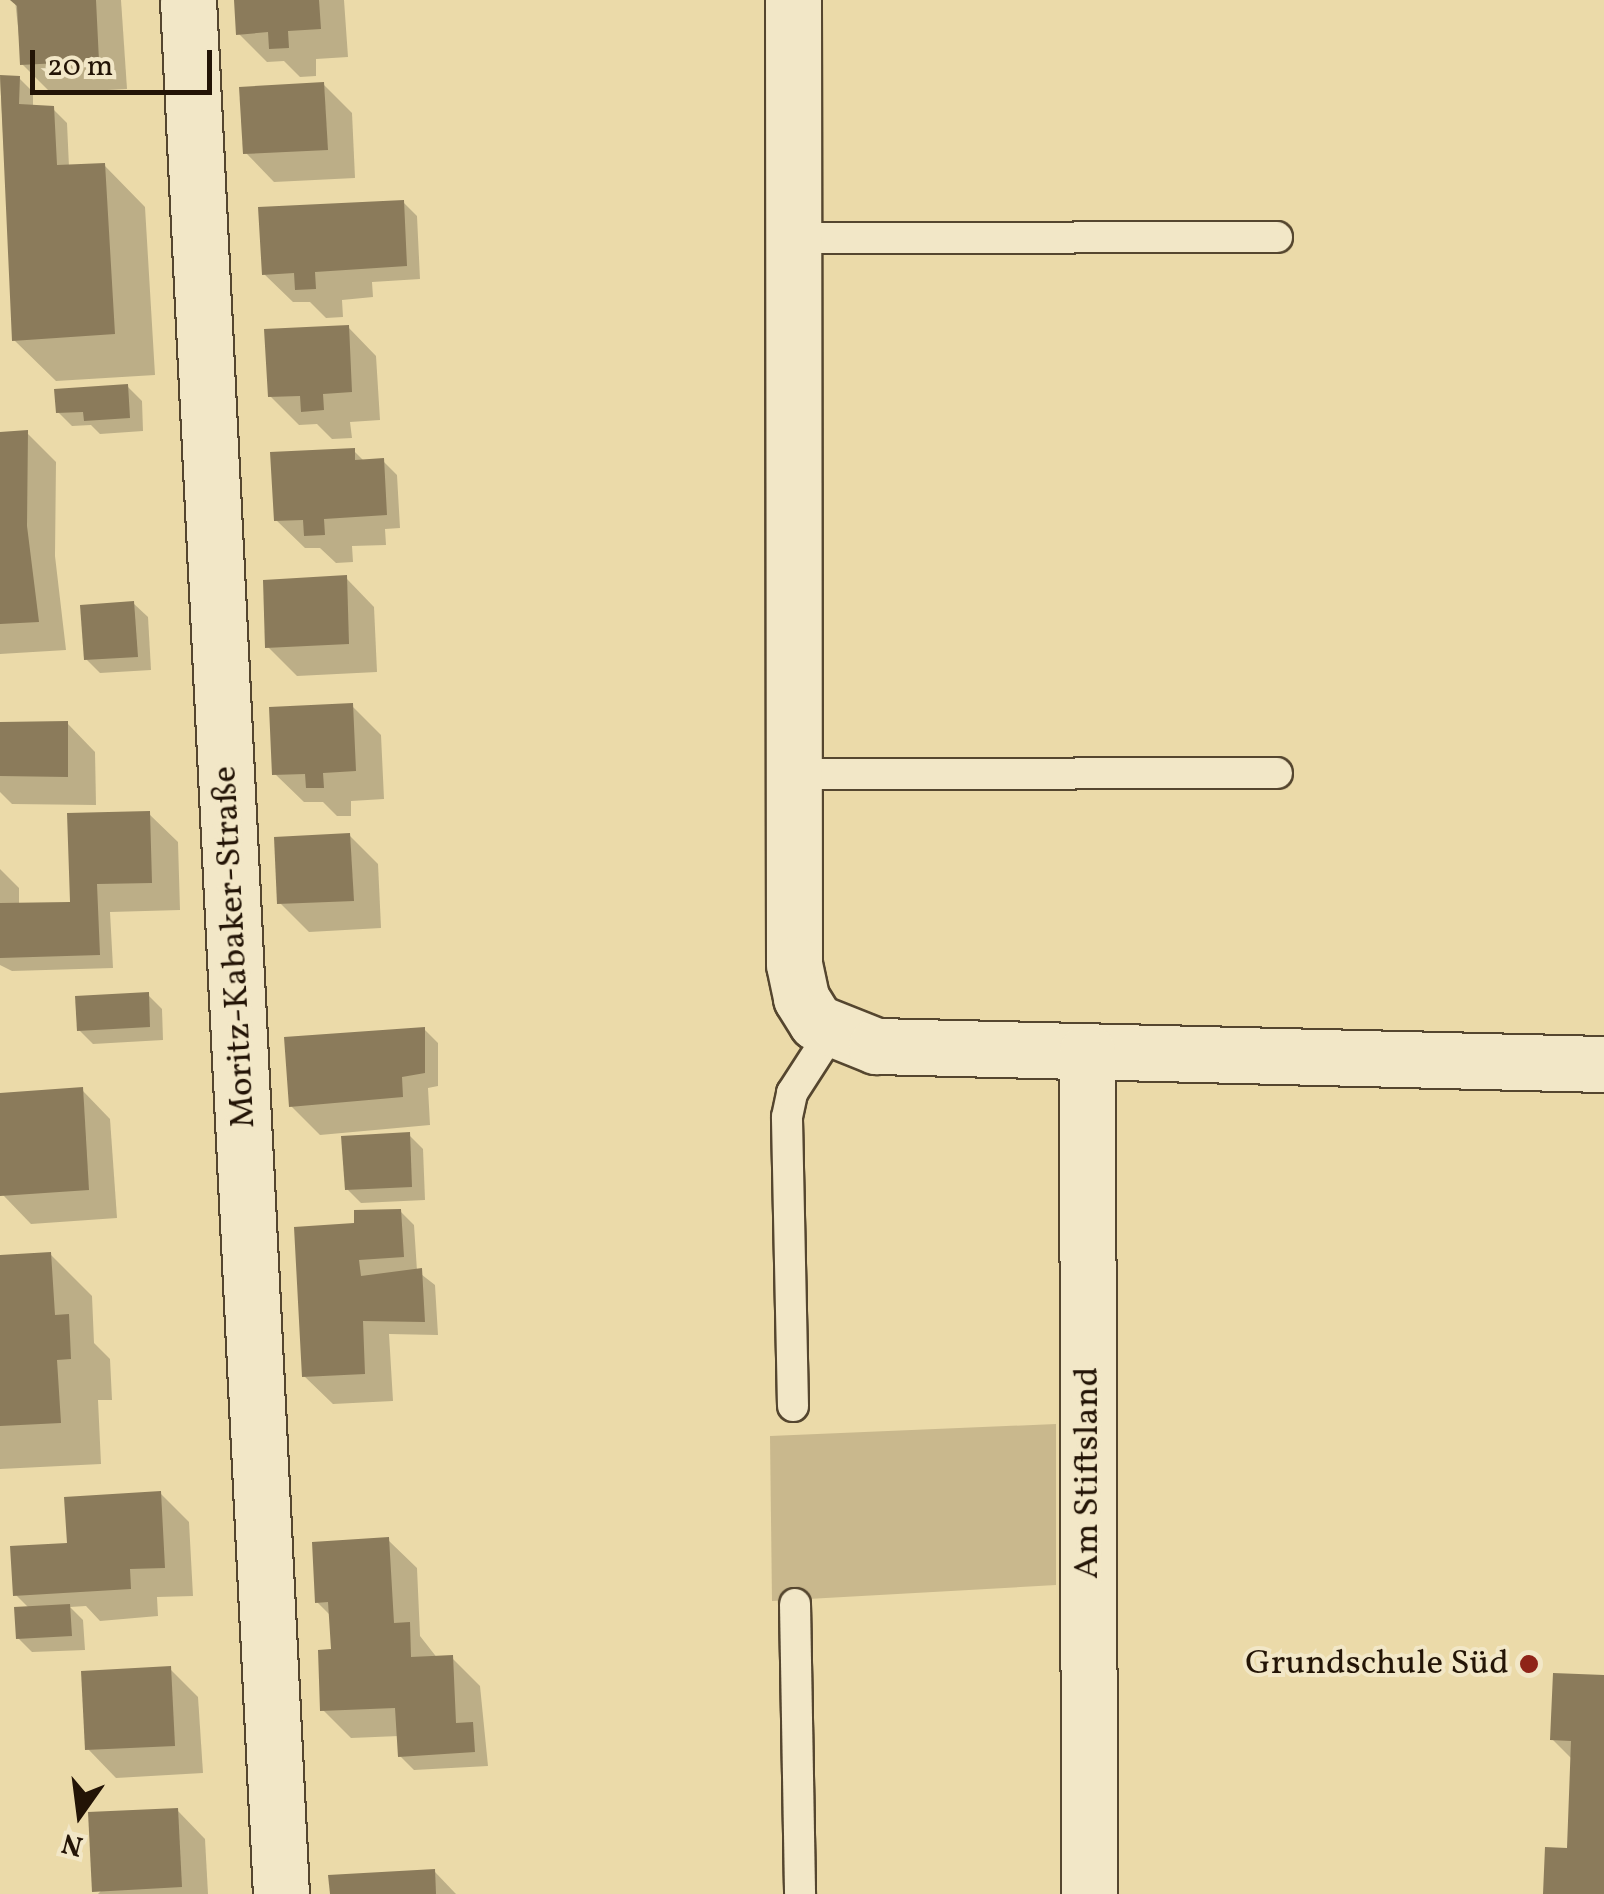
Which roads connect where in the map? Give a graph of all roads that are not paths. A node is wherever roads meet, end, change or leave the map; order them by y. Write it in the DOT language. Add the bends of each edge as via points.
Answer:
graph roads {
  1 [pos="188,0"];
  2 [pos="793,0"];
  3 [pos="1277,237"];
  4 [pos="793,238"];
  5 [pos="1277,773"];
  6 [pos="794,774"];
  7 [pos="832,1031"];
  8 [pos="1087,1051"];
  9 [pos="1604,1064"];
  10 [pos="793,1406"];
  11 [pos="795,1604"];
  12 [pos="281,1894"];
  13 [pos="800,1894"];
  14 [pos="1089,1894"];
  1 -- 12 [label="street, Moritz-Kabaker-Straße"];
  2 -- 4 [label="street"];
  3 -- 4 [label="lane"];
  4 -- 6 [label="street"];
  5 -- 6 [label="lane"];
  6 -- 7 [label="street" via="794,964 801,998 816,1022"];
  7 -- 8 [label="street" via="876,1046"];
  7 -- 10 [label="lane" via="792,1093 787,1117"];
  8 -- 9 [label="street"];
  8 -- 14 [label="street, Am Stiftsland"];
  11 -- 13 [label="lane"];
}
